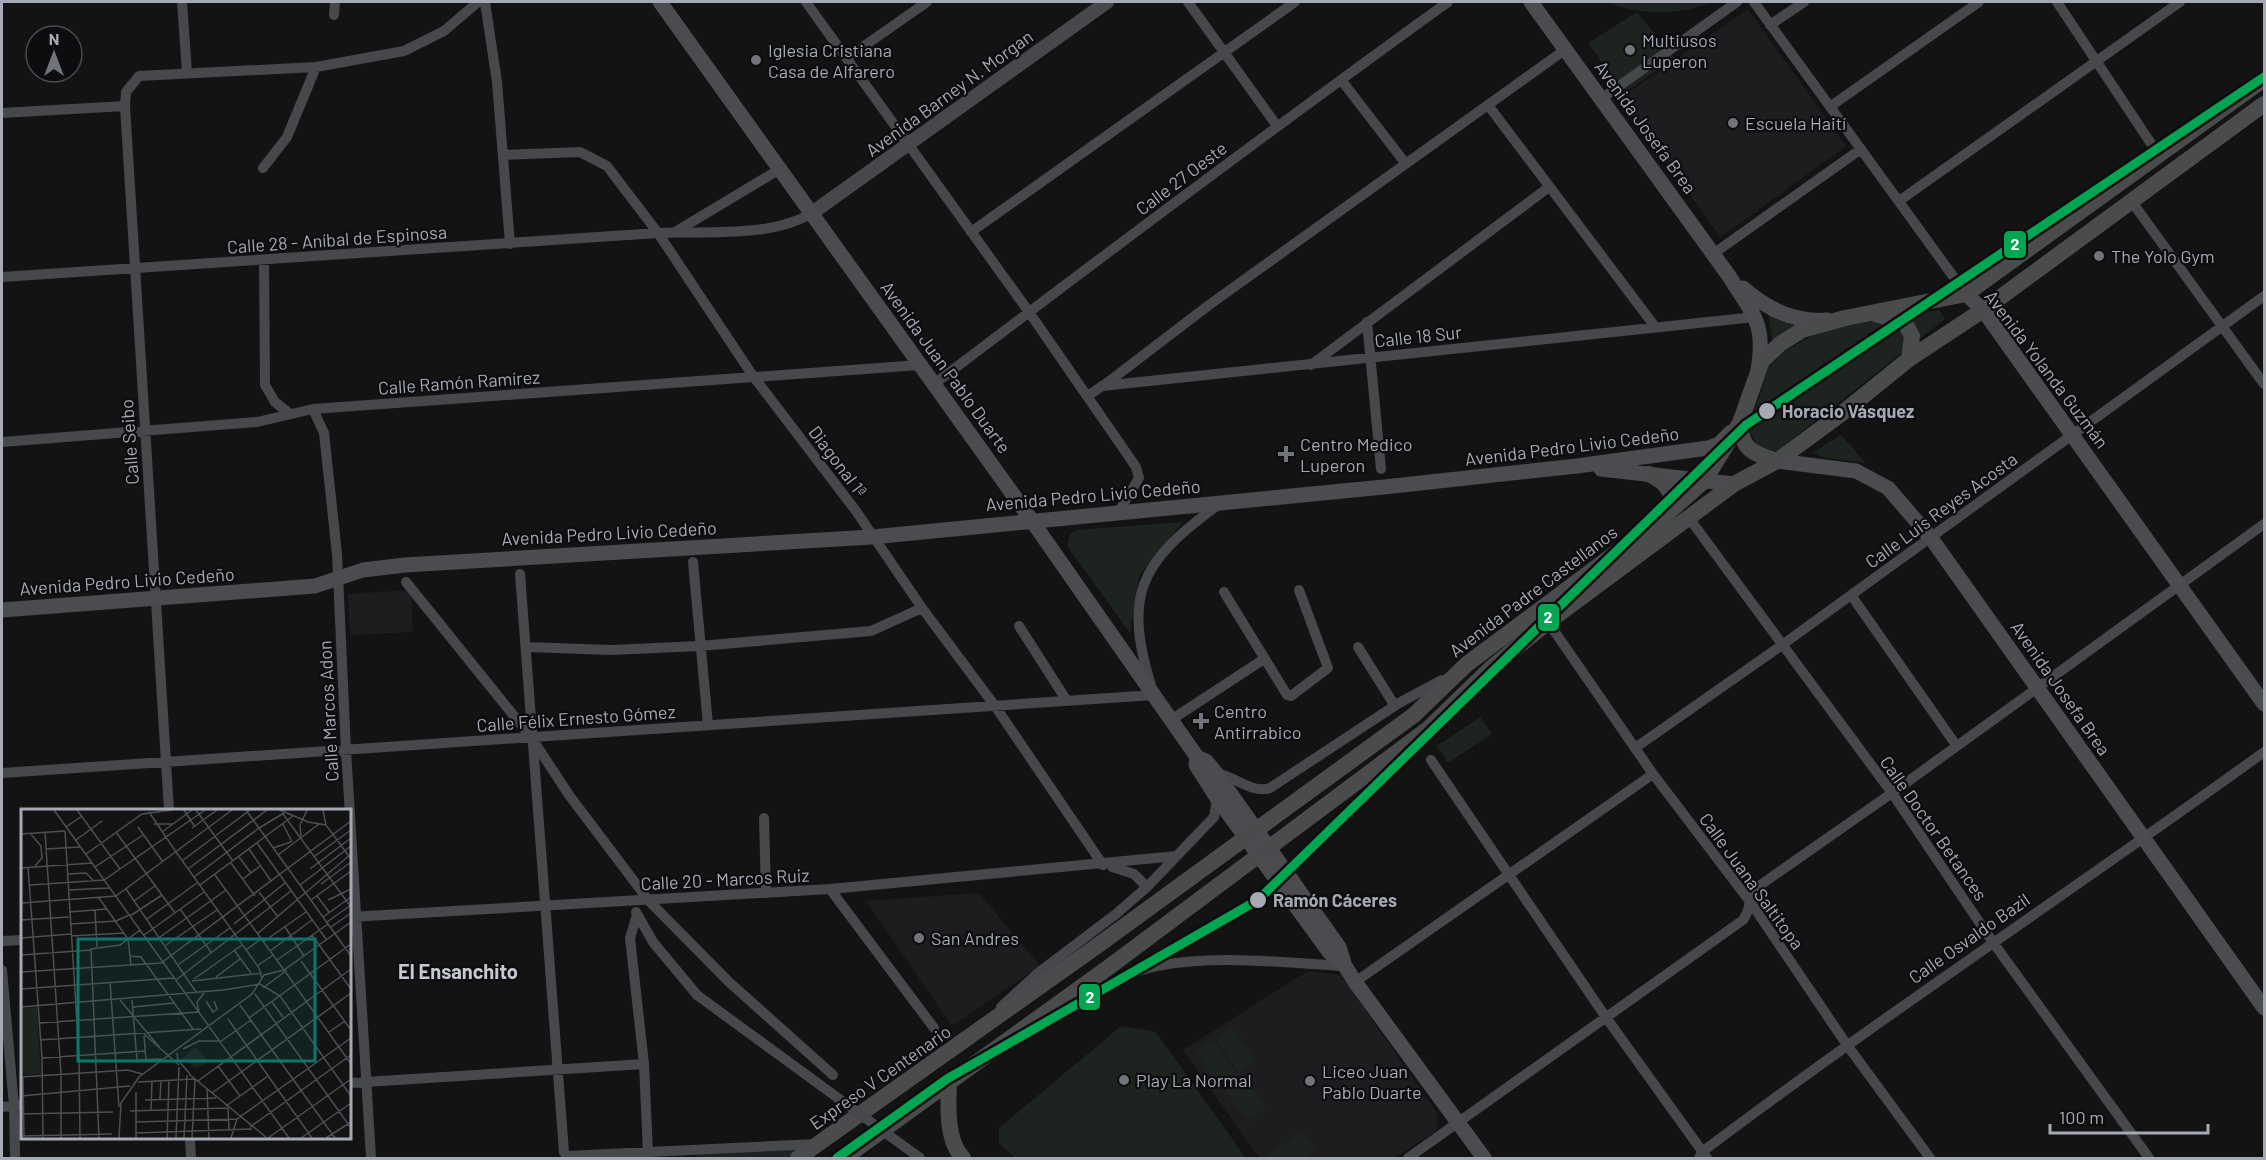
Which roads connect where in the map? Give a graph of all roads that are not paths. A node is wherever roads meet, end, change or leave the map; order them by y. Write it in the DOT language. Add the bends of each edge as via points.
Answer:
graph roads {
  1 [pos="182,2"];
  2 [pos="335,2"];
  3 [pos="478,2"];
  4 [pos="485,2"];
  5 [pos="660,2"];
  6 [pos="806,2"];
  7 [pos="927,2"];
  8 [pos="1107,2"];
  9 [pos="1188,2"];
  10 [pos="1295,2"];
  11 [pos="1448,2"];
  12 [pos="1532,2"];
  13 [pos="1737,2"];
  14 [pos="1754,2"];
  15 [pos="1804,2"];
  16 [pos="1980,2"];
  17 [pos="2057,2"];
  18 [pos="2180,2"];
  19 [pos="334,15"];
  20 [pos="1770,25"];
  21 [pos="1566,49"];
  22 [pos="1224,51"];
  23 [pos="847,58"];
  24 [pos="2097,60"];
  25 [pos="316,67"];
  26 [pos="187,73"];
  27 [pos="2265,79"];
  28 [pos="1342,81"];
  29 [pos="1602,99"];
  30 [pos="2265,104"];
  31 [pos="1488,105"];
  32 [pos="125,106"];
  33 [pos="1831,106"];
  34 [pos="2,113"];
  35 [pos="1277,126"];
  36 [pos="908,144"];
  37 [pos="1861,149"];
  38 [pos="2158,154"];
  39 [pos="503,155"];
  40 [pos="1407,165"];
  41 [pos="263,168"];
  42 [pos="780,169"];
  43 [pos="1549,187"];
  44 [pos="1899,201"];
  45 [pos="2132,202"];
  46 [pos="812,213"];
  47 [pos="971,232"];
  48 [pos="674,233"];
  49 [pos="658,234"];
  50 [pos="510,244"];
  51 [pos="1713,254"];
  52 [pos="264,260"];
  53 [pos="135,268"];
  54 [pos="1729,276"];
  55 [pos="2,278"];
  56 [pos="1966,294"];
  57 [pos="2265,296"];
  58 [pos="1983,310"];
  59 [pos="1029,312"];
  60 [pos="1869,312"];
  61 [pos="1755,317"];
  62 [pos="1845,318"];
  63 [pos="1367,322"];
  64 [pos="2223,327"];
  65 [pos="1656,328"];
  66 [pos="1370,358"];
  67 [pos="1909,359"];
  68 [pos="920,364"];
  69 [pos="1311,365"];
  70 [pos="753,376"];
  71 [pos="1756,376"];
  72 [pos="934,384"];
  73 [pos="2265,384"];
  74 [pos="1102,386"];
  75 [pos="1088,396"];
  76 [pos="313,409"];
  77 [pos="290,414"];
  78 [pos="1740,423"];
  79 [pos="145,433"];
  80 [pos="2072,435"];
  81 [pos="2,442"];
  82 [pos="1777,461"];
  83 [pos="1577,466"];
  84 [pos="1381,469"];
  85 [pos="1649,474"];
  86 [pos="1704,481"];
  87 [pos="1734,484"];
  88 [pos="1221,503"];
  89 [pos="1118,513"];
  90 [pos="1689,518"];
  91 [pos="1661,519"];
  92 [pos="1032,521"];
  93 [pos="2265,524"];
  94 [pos="872,537"];
  95 [pos="1931,538"];
  96 [pos="693,562"];
  97 [pos="520,574"];
  98 [pos="337,580"];
  99 [pos="406,582"];
  100 [pos="2180,585"];
  101 [pos="1299,590"];
  102 [pos="1224,592"];
  103 [pos="1851,595"];
  104 [pos="156,598"];
  105 [pos="922,608"];
  106 [pos="2,610"];
  107 [pos="1548,622"];
  108 [pos="1019,626"];
  109 [pos="1782,645"];
  110 [pos="700,646"];
  111 [pos="526,647"];
  112 [pos="1358,647"];
  113 [pos="1264,659"];
  114 [pos="1467,664"];
  115 [pos="2037,687"];
  116 [pos="1154,695"];
  117 [pos="1066,701"];
  118 [pos="2265,704"];
  119 [pos="995,706"];
  120 [pos="1395,706"];
  121 [pos="1171,720"];
  122 [pos="708,725"];
  123 [pos="531,737"];
  124 [pos="1956,745"];
  125 [pos="1635,748"];
  126 [pos="345,750"];
  127 [pos="2265,752"];
  128 [pos="1197,757"];
  129 [pos="1431,760"];
  130 [pos="166,762"];
  131 [pos="2,773"];
  132 [pos="1216,773"];
  133 [pos="1653,774"];
  134 [pos="1892,793"];
  135 [pos="1217,798"];
  136 [pos="169,809"];
  137 [pos="348,809"];
  138 [pos="764,818"];
  139 [pos="2144,840"];
  140 [pos="1177,856"];
  141 [pos="1103,865"];
  142 [pos="351,875"];
  143 [pos="1507,875"];
  144 [pos="1147,886"];
  145 [pos="830,889"];
  146 [pos="766,893"];
  147 [pos="632,901"];
  148 [pos="649,901"];
  149 [pos="1751,903"];
  150 [pos="546,906"];
  151 [pos="637,915"];
  152 [pos="353,917"];
  153 [pos="21,940"];
  154 [pos="2,941"];
  155 [pos="1992,941"];
  156 [pos="1097,946"];
  157 [pos="1345,966"];
  158 [pos="2,970"];
  159 [pos="1355,982"];
  160 [pos="2265,1008"];
  161 [pos="1605,1016"];
  162 [pos="984,1027"];
  163 [pos="934,1028"];
  164 [pos="1005,1043"];
  165 [pos="1847,1045"];
  166 [pos="644,1064"];
  167 [pos="559,1069"];
  168 [pos="833,1076"];
  169 [pos="365,1082"];
  170 [pos="351,1083"];
  171 [pos="949,1083"];
  172 [pos="18,1106"];
  173 [pos="2,1107"];
  174 [pos="1458,1123"];
  175 [pos="190,1139"];
  176 [pos="819,1144"];
  177 [pos="648,1153"];
  178 [pos="1703,1156"];
  179 [pos="15,1158"];
  180 [pos="191,1158"];
  181 [pos="371,1158"];
  182 [pos="798,1158"];
  183 [pos="844,1158"];
  184 [pos="920,1158"];
  185 [pos="963,1158"];
  186 [pos="1408,1158"];
  187 [pos="1484,1158"];
  188 [pos="1930,1158"];
  189 [pos="2149,1158"];
  1 -- 26 [label="street"];
  2 -- 19 [label="street"];
  3 -- 25 [label="street" via="444,31 404,51"];
  4 -- 39 [label="street"];
  5 -- 42 [label="main road, Avenida Juan Pablo Duarte"];
  6 -- 23 [label="street"];
  7 -- 23 [label="street"];
  8 -- 36 [label="street, Avenida Barney N. Morgan"];
  9 -- 22 [label="street"];
  10 -- 22 [label="street"];
  11 -- 28 [label="street, Calle 27 Oeste"];
  12 -- 21 [label="main road, Avenida Josefa Brea"];
  13 -- 29 [label="street"];
  14 -- 20 [label="street, Avenida Yolanda Guzmán"];
  15 -- 20 [label="street"];
  16 -- 33 [label="street"];
  17 -- 24 [label="street"];
  18 -- 24 [label="street"];
  20 -- 33 [label="street, Avenida Yolanda Guzmán"];
  21 -- 29 [label="main road, Avenida Josefa Brea"];
  21 -- 31 [label="street"];
  22 -- 35 [label="street"];
  22 -- 47 [label="street"];
  23 -- 36 [label="street"];
  24 -- 38 [label="street"];
  24 -- 44 [label="street"];
  25 -- 26 [label="street"];
  25 -- 41 [label="street" via="287,137"];
  26 -- 32 [label="street, Calle Seibo" via="139,76 126,92"];
  27 -- 38 [label="main road, Avenida Padre Castellanos"];
  28 -- 35 [label="street, Calle 27 Oeste"];
  28 -- 40 [label="street"];
  29 -- 51 [label="main road, Avenida Josefa Brea"];
  30 -- 45 [label="main road, Avenida Padre Castellanos"];
  31 -- 40 [label="street"];
  31 -- 43 [label="street"];
  32 -- 34 [label="street"];
  32 -- 53 [label="street, Calle Seibo"];
  33 -- 37 [label="street, Avenida Yolanda Guzmán"];
  35 -- 59 [label="street, Calle 27 Oeste"];
  36 -- 46 [label="street, Avenida Barney N. Morgan"];
  36 -- 47 [label="street"];
  37 -- 44 [label="street, Avenida Yolanda Guzmán"];
  37 -- 51 [label="street"];
  38 -- 56 [label="main road, Avenida Padre Castellanos"];
  39 -- 49 [label="street, Diagonal 1ª" via="580,152 594,158 607,166"];
  39 -- 50 [label="street"];
  40 -- 74 [label="street"];
  42 -- 46 [label="main road, Avenida Juan Pablo Duarte"];
  42 -- 48 [label="street, Calle 28 - Aníbal de Espinosa"];
  43 -- 63 [label="street"];
  43 -- 65 [label="street"];
  44 -- 56 [label="street, Avenida Yolanda Guzmán"];
  45 -- 58 [label="main road, Avenida Padre Castellanos"];
  45 -- 64 [label="street"];
  46 -- 48 [label="street, Calle 28 - Aníbal de Espinosa" via="784,226"];
  46 -- 68 [label="main road, Avenida Juan Pablo Duarte"];
  47 -- 59 [label="street"];
  48 -- 49 [label="street, Calle 28 - Aníbal de Espinosa"];
  49 -- 50 [label="street, Calle 28 - Aníbal de Espinosa"];
  49 -- 70 [label="street, Diagonal 1ª"];
  50 -- 52 [label="street, Calle 28 - Aníbal de Espinosa"];
  51 -- 54 [label="main road, Avenida Josefa Brea"];
  52 -- 53 [label="street, Calle 28 - Aníbal de Espinosa"];
  52 -- 77 [label="street" via="265,385 275,402"];
  53 -- 55 [label="street, Calle 28 - Aníbal de Espinosa"];
  53 -- 79 [label="street, Calle Seibo"];
  54 -- 61 [label="main road, Avenida Josefa Brea"];
  54 -- 62 [label="main road, Avenida Josefa Brea" via="1757,301 1783,315 1813,321"];
  56 -- 58 [label="main road, Avenida Yolanda Guzmán"];
  56 -- 60 [label="main road, Avenida Padre Castellanos"];
  57 -- 64 [label="street, Calle Luis Reyes Acosta"];
  58 -- 67 [label="main road, Avenida Padre Castellanos"];
  58 -- 80 [label="main road, Avenida Yolanda Guzmán"];
  59 -- 72 [label="street, Calle 27 Oeste"];
  59 -- 75 [label="street"];
  60 -- 62 [label="main road, Avenida Padre Castellanos"];
  60 -- 67 [label="main road" via="1905,323 1912,336"];
  61 -- 65 [label="street, Calle 18 Sur"];
  61 -- 71 [label="main road, Avenida Josefa Brea" via="1762,344"];
  62 -- 71 [label="main road, Avenida Padre Castellanos" via="1802,330 1762,361"];
  63 -- 66 [label="street"];
  63 -- 69 [label="street"];
  64 -- 73 [label="street"];
  64 -- 80 [label="street, Calle Luis Reyes Acosta"];
  65 -- 66 [label="street, Calle 18 Sur"];
  66 -- 69 [label="street, Calle 18 Sur"];
  66 -- 84 [label="street"];
  67 -- 82 [label="main road, Avenida Padre Castellanos"];
  68 -- 70 [label="street, Calle Ramón Ramírez"];
  68 -- 72 [label="main road, Avenida Juan Pablo Duarte"];
  69 -- 74 [label="street, Calle 18 Sur"];
  70 -- 76 [label="street, Calle Ramón Ramírez"];
  70 -- 94 [label="street, Diagonal 1ª"];
  71 -- 78 [label="main road, Avenida Padre Castellanos"];
  72 -- 92 [label="main road, Avenida Juan Pablo Duarte"];
  74 -- 75 [label="street, Calle 18 Sur"];
  75 -- 89 [label="street" via="1136,467 1139,478"];
  76 -- 77 [label="street, Calle Ramón Ramírez"];
  76 -- 98 [label="street, Calle Marcos Adon" via="324,433"];
  77 -- 79 [label="street, Calle Ramón Ramírez" via="257,422"];
  78 -- 82 [label="main road" via="1740,437 1753,453"];
  78 -- 83 [label="main road, Avenida Pedro Livio Cedeño" via="1719,444 1708,448"];
  78 -- 86 [label="main road, Avenida Padre Castellanos"];
  79 -- 81 [label="street, Calle Ramón Ramírez"];
  79 -- 104 [label="street, Calle Seibo"];
  80 -- 95 [label="street, Calle Luis Reyes Acosta"];
  80 -- 100 [label="main road, Avenida Yolanda Guzmán"];
  82 -- 87 [label="main road, Avenida Padre Castellanos"];
  82 -- 95 [label="main road, Avenida Josefa Brea" via="1856,471 1888,488"];
  83 -- 85 [label="main road"];
  83 -- 88 [label="main road, Avenida Pedro Livio Cedeño"];
  85 -- 86 [label="main road"];
  85 -- 91 [label="main road" via="1665,481 1669,488 1670,506"];
  86 -- 87 [label="main road"];
  86 -- 91 [label="main road, Avenida Padre Castellanos"];
  87 -- 90 [label="main road, Avenida Padre Castellanos"];
  88 -- 89 [label="main road, Avenida Pedro Livio Cedeño"];
  88 -- 116 [label="street, Avenida Pedro Livio Cedeño" via="1178,536 1145,578 1137,617 1141,656"];
  89 -- 92 [label="main road, Avenida Pedro Livio Cedeño"];
  90 -- 107 [label="main road, Avenida Padre Castellanos"];
  90 -- 109 [label="street, Calle Doctor Betances"];
  91 -- 114 [label="main road, Avenida Padre Castellanos"];
  92 -- 94 [label="main road, Avenida Pedro Livio Cedeño"];
  92 -- 116 [label="main road, Avenida Juan Pablo Duarte"];
  93 -- 100 [label="street"];
  94 -- 98 [label="main road, Avenida Pedro Livio Cedeño" via="405,565 363,570"];
  94 -- 105 [label="street, Diagonal 1ª"];
  95 -- 103 [label="street, Calle Luis Reyes Acosta"];
  95 -- 115 [label="main road, Avenida Josefa Brea"];
  96 -- 110 [label="street"];
  97 -- 111 [label="street"];
  98 -- 104 [label="main road, Avenida Pedro Livio Cedeño" via="315,586"];
  98 -- 126 [label="street, Calle Marcos Adon"];
  99 -- 123 [label="street"];
  100 -- 115 [label="street"];
  100 -- 118 [label="main road, Avenida Yolanda Guzmán"];
  101 -- 113 [label="street" via="1328,670 1289,696"];
  102 -- 113 [label="street"];
  103 -- 109 [label="street, Calle Luis Reyes Acosta"];
  103 -- 124 [label="street"];
  104 -- 106 [label="main road, Avenida Pedro Livio Cedeño"];
  104 -- 130 [label="street, Calle Seibo"];
  105 -- 110 [label="street" via="871,632"];
  105 -- 119 [label="street, Diagonal 1ª"];
  107 -- 125 [label="street, Calle Juana Saltitopa"];
  107 -- 164 [label="main road, Avenida Padre Castellanos, bridge" via="1491,668 1428,729"];
  108 -- 117 [label="street"];
  109 -- 125 [label="street, Calle Luis Reyes Acosta"];
  109 -- 134 [label="street, Calle Doctor Betances"];
  110 -- 111 [label="street" via="611,650"];
  110 -- 122 [label="street"];
  111 -- 123 [label="street"];
  112 -- 120 [label="street"];
  113 -- 121 [label="street"];
  114 -- 120 [label="street"];
  114 -- 156 [label="main road, Avenida Padre Castellanos, bridge" via="1414,715"];
  115 -- 124 [label="street"];
  115 -- 139 [label="main road, Avenida Josefa Brea"];
  116 -- 117 [label="street, Calle Félix Ernesto Gómez"];
  116 -- 121 [label="main road, Avenida Juan Pablo Duarte"];
  117 -- 119 [label="street, Calle Félix Ernesto Gómez"];
  119 -- 122 [label="street, Calle Félix Ernesto Gómez"];
  119 -- 141 [label="street, Diagonal 1ª"];
  120 -- 132 [label="street" via="1270,788 1256,790 1233,776"];
  121 -- 128 [label="main road, Avenida Juan Pablo Duarte"];
  122 -- 123 [label="street, Calle Félix Ernesto Gómez"];
  123 -- 126 [label="street, Calle Félix Ernesto Gómez"];
  123 -- 148 [label="street" via="569,795"];
  123 -- 150 [label="street"];
  124 -- 134 [label="street"];
  125 -- 133 [label="street, Calle Juana Saltitopa"];
  126 -- 130 [label="street, Calle Félix Ernesto Gómez"];
  126 -- 137 [label="street, Calle Marcos Adon"];
  127 -- 139 [label="street, Calle Osvaldo Bazil"];
  128 -- 132 [label="main road, Avenida Juan Pablo Duarte"];
  128 -- 135 [label="main road, Avenida Juan Pablo Duarte" via="1196,765"];
  129 -- 143 [label="street"];
  130 -- 131 [label="street, Calle Félix Ernesto Gómez"];
  130 -- 136 [label="street, Calle Seibo"];
  132 -- 157 [label="main road, Avenida Juan Pablo Duarte" via="1340,947"];
  133 -- 143 [label="street"];
  133 -- 149 [label="street, Calle Juana Saltitopa"];
  134 -- 149 [label="street" via="1756,888 1750,896"];
  134 -- 155 [label="street, Calle Doctor Betances"];
  135 -- 140 [label="street, Expreso V Centenario" via="1215,817"];
  135 -- 157 [label="main road, Avenida Juan Pablo Duarte" via="1330,953"];
  138 -- 146 [label="street"];
  139 -- 155 [label="street, Calle Osvaldo Bazil"];
  139 -- 160 [label="main road, Avenida Josefa Brea"];
  140 -- 141 [label="street, Calle 20 - Marcos Ruiz"];
  140 -- 144 [label="street, Expreso V Centenario"];
  141 -- 144 [label="street" via="1134,874"];
  141 -- 145 [label="street, Calle 20 - Marcos Ruiz"];
  142 -- 152 [label="street, Calle Marcos Adon"];
  143 -- 159 [label="street"];
  143 -- 161 [label="street"];
  144 -- 162 [label="street, Expreso V Centenario" via="1005,1002"];
  145 -- 146 [label="street, Calle 20 - Marcos Ruiz"];
  145 -- 163 [label="street"];
  146 -- 148 [label="street, Calle 20 - Marcos Ruiz"];
  147 -- 148 [label="street, Calle 20 - Marcos Ruiz"];
  147 -- 150 [label="street, Calle 20 - Marcos Ruiz"];
  147 -- 151 [label="street"];
  148 -- 168 [label="street" via="729,982"];
  149 -- 161 [label="street" via="1743,920"];
  149 -- 165 [label="street, Calle Juana Saltitopa"];
  150 -- 152 [label="street, Calle 20 - Marcos Ruiz"];
  150 -- 167 [label="street"];
  151 -- 166 [label="street" via="630,938"];
  151 -- 184 [label="street, bridge" via="660,951 697,995"];
  152 -- 169 [label="street, Calle Marcos Adon"];
  153 -- 154 [label="street"];
  155 -- 165 [label="street, Calle Osvaldo Bazil"];
  155 -- 189 [label="street, Calle Doctor Betances"];
  156 -- 162 [label="main road, Expreso V Centenario"];
  157 -- 159 [label="main road"];
  157 -- 164 [label="street" via="1203,960 1154,966 1102,987"];
  158 -- 172 [label="street"];
  159 -- 174 [label="main road"];
  161 -- 174 [label="street"];
  161 -- 178 [label="street"];
  162 -- 176 [label="main road, Expreso V Centenario"];
  164 -- 171 [label="main road"];
  165 -- 178 [label="street, Calle Osvaldo Bazil"];
  165 -- 188 [label="street, Calle Juana Saltitopa"];
  166 -- 167 [label="street"];
  166 -- 177 [label="street"];
  167 -- 169 [label="street"];
  167 -- 177 [label="street" via="567,1156"];
  169 -- 170 [label="street"];
  169 -- 181 [label="street, Calle Marcos Adon"];
  171 -- 183 [label="main road"];
  171 -- 185 [label="main road" via="948,1110 956,1152"];
  172 -- 173 [label="street"];
  172 -- 179 [label="street"];
  174 -- 186 [label="street"];
  174 -- 187 [label="main road"];
  175 -- 180 [label="street"];
  176 -- 177 [label="street"];
  176 -- 182 [label="main road, Expreso V Centenario"];
}
